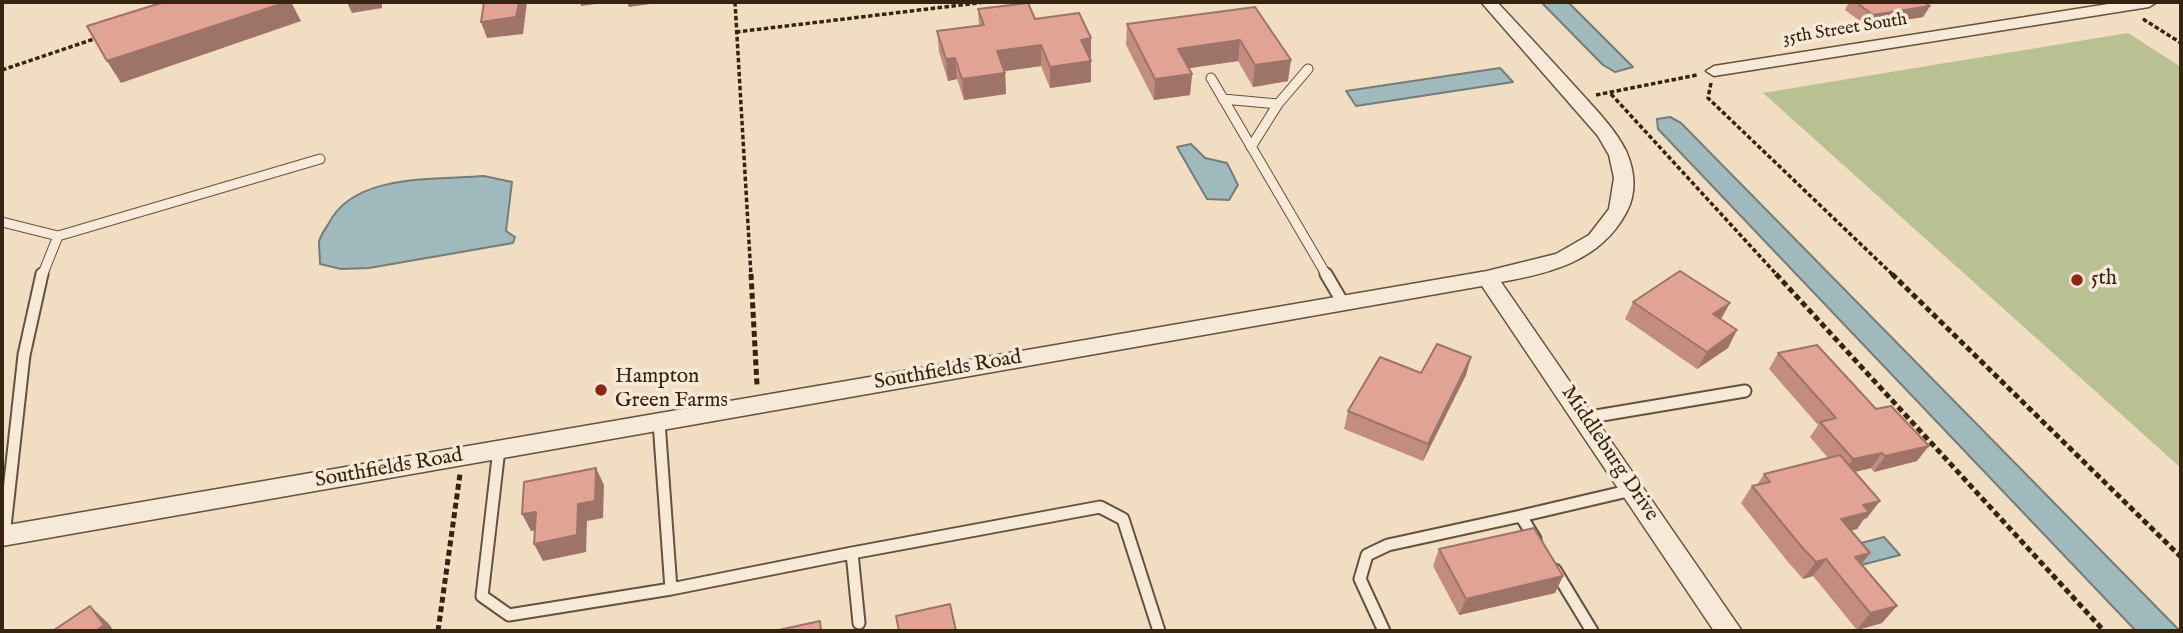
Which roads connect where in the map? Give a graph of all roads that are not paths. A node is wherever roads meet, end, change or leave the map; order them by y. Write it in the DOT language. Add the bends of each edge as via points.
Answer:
graph roads {
  1 [pos="1489,2"];
  2 [pos="2148,2"];
  3 [pos="1308,69"];
  4 [pos="1714,71"];
  5 [pos="1211,78"];
  6 [pos="1223,99"];
  7 [pos="1278,104"];
  8 [pos="1251,147"];
  9 [pos="320,159"];
  10 [pos="2,222"];
  11 [pos="58,236"];
  12 [pos="1487,278"];
  13 [pos="1343,303"];
  14 [pos="1745,391"];
  15 [pos="1584,418"];
  16 [pos="659,422"];
  17 [pos="499,449"];
  18 [pos="1632,490"];
  19 [pos="1521,516"];
  20 [pos="3,536"];
  21 [pos="852,553"];
  22 [pos="671,589"];
  23 [pos="859,623"];
  24 [pos="1160,631"];
  25 [pos="1384,631"];
  26 [pos="1592,631"];
  27 [pos="1729,631"];
  1 -- 12 [label="street, Southfields Road" via="1604,131 1622,166 1625,184 1615,219 1584,249 1562,260"];
  2 -- 4 [label="street, 35th Street South"];
  3 -- 7 [label="lane"];
  5 -- 6 [label="lane"];
  6 -- 7 [label="lane"];
  6 -- 8 [label="lane"];
  7 -- 8 [label="lane"];
  8 -- 13 [label="lane"];
  9 -- 11 [label="lane"];
  10 -- 11 [label="lane"];
  11 -- 20 [label="lane" via="39,279 27,332"];
  12 -- 13 [label="street, Southfields Road"];
  12 -- 15 [label="street, Middleburg Drive"];
  13 -- 16 [label="street, Southfields Road"];
  14 -- 15 [label="lane"];
  15 -- 18 [label="street, Middleburg Drive"];
  16 -- 17 [label="street, Southfields Road"];
  16 -- 22 [label="lane"];
  17 -- 20 [label="street, Southfields Road"];
  17 -- 22 [label="lane" via="482,596 509,615"];
  18 -- 19 [label="lane"];
  18 -- 27 [label="street, Middleburg Drive"];
  19 -- 25 [label="lane" via="1388,545 1367,555 1360,579"];
  19 -- 26 [label="lane"];
  21 -- 22 [label="lane"];
  21 -- 23 [label="lane"];
  21 -- 24 [label="lane" via="1100,507 1123,519"];
}
